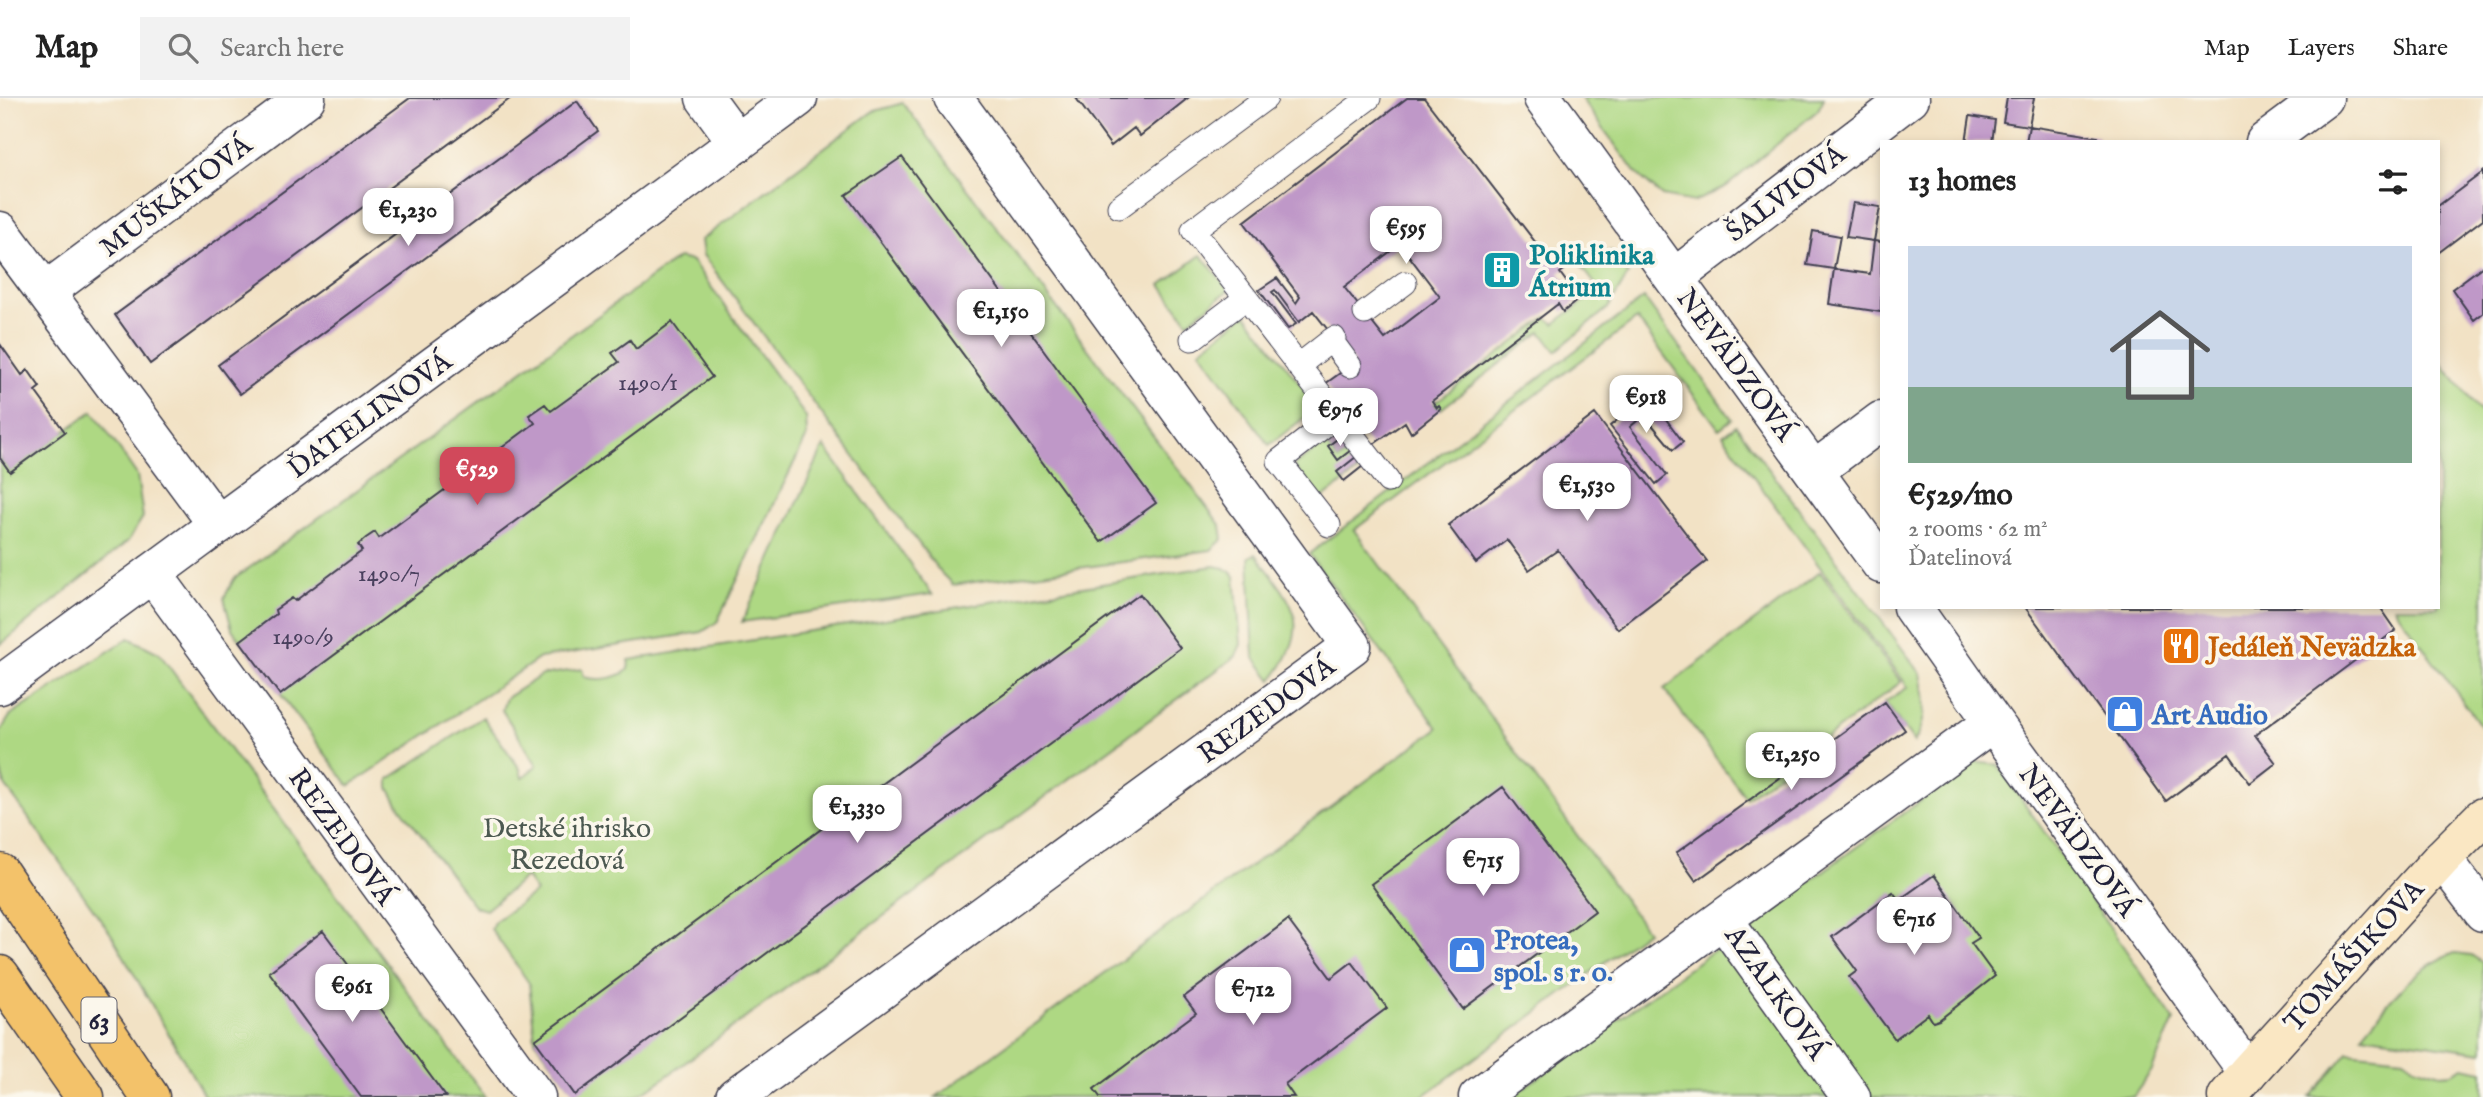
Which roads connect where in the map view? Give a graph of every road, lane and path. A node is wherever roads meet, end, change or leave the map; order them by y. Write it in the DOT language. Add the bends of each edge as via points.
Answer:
graph roads {
  1 [pos="306,98"];
  2 [pos="705,98"];
  3 [pos="798,98"];
  4 [pos="953,98"];
  5 [pos="1266,98"];
  6 [pos="1369,98"];
  7 [pos="1543,98"];
  8 [pos="2324,98"];
  9 [pos="1900,101"];
  10 [pos="2267,140"];
  11 [pos="737,143"];
  12 [pos="1119,207"];
  13 [pos="0,231"];
  14 [pos="1674,278"];
  15 [pos="1405,283"];
  16 [pos="45,292"];
  17 [pos="1246,298"];
  18 [pos="1365,313"];
  19 [pos="1192,339"];
  20 [pos="1298,366"];
  21 [pos="1350,366"];
  22 [pos="1337,416"];
  23 [pos="1880,422"];
  24 [pos="1815,470"];
  25 [pos="1388,481"];
  26 [pos="218,525"];
  27 [pos="1329,525"];
  28 [pos="1880,563"];
  29 [pos="152,573"];
  30 [pos="1913,609"];
  31 [pos="0,685"];
  32 [pos="1993,722"];
  33 [pos="2483,817"];
  34 [pos="2442,858"];
  35 [pos="0,873"];
  36 [pos="2483,912"];
  37 [pos="1724,919"];
  38 [pos="0,975"];
  39 [pos="2237,1084"];
  40 [pos="85,1097"];
  41 [pos="150,1097"];
  42 [pos="536,1097"];
  43 [pos="735,1097"];
  44 [pos="1478,1097"];
  45 [pos="1851,1097"];
  1 -- 16 [label="street, MUŠKÁTOVÁ"];
  2 -- 11 [label="street"];
  3 -- 11 [label="street, ĎATELINOVÁ"];
  4 -- 43 [label="street, REZEDOVÁ" via="1352,646"];
  5 -- 12 [label="lane"];
  6 -- 17 [label="lane" via="1193,230"];
  7 -- 14 [label="street, NEVÄDZOVÁ"];
  8 -- 10 [label="street"];
  9 -- 14 [label="street, ŠALVIOVÁ"];
  11 -- 26 [label="street, ĎATELINOVÁ"];
  13 -- 16 [label="street"];
  14 -- 24 [label="street, NEVÄDZOVÁ"];
  15 -- 18 [label="lane"];
  16 -- 26 [label="street"];
  17 -- 19 [label="lane"];
  17 -- 20 [label="lane"];
  20 -- 21 [label="lane" via="1333,339"];
  20 -- 22 [label="lane"];
  22 -- 25 [label="lane"];
  22 -- 27 [label="lane" via="1279,461"];
  23 -- 24 [label="street"];
  24 -- 28 [label="street, NEVÄDZOVÁ"];
  26 -- 29 [label="street, ĎATELINOVÁ"];
  29 -- 31 [label="street, ĎATELINOVÁ"];
  29 -- 42 [label="street, REZEDOVÁ"];
  30 -- 32 [label="street, NEVÄDZOVÁ"];
  32 -- 37 [label="street, AZALKOVÁ"];
  32 -- 39 [label="street, NEVÄDZOVÁ"];
  33 -- 34 [label="main road, TOMÁŠIKOVA"];
  34 -- 36 [label="street"];
  34 -- 39 [label="main road, TOMÁŠIKOVA"];
  35 -- 41 [label="main road, 63"];
  37 -- 44 [label="street"];
  37 -- 45 [label="street, AZALKOVÁ"];
  38 -- 40 [label="main road, 63"];
}
